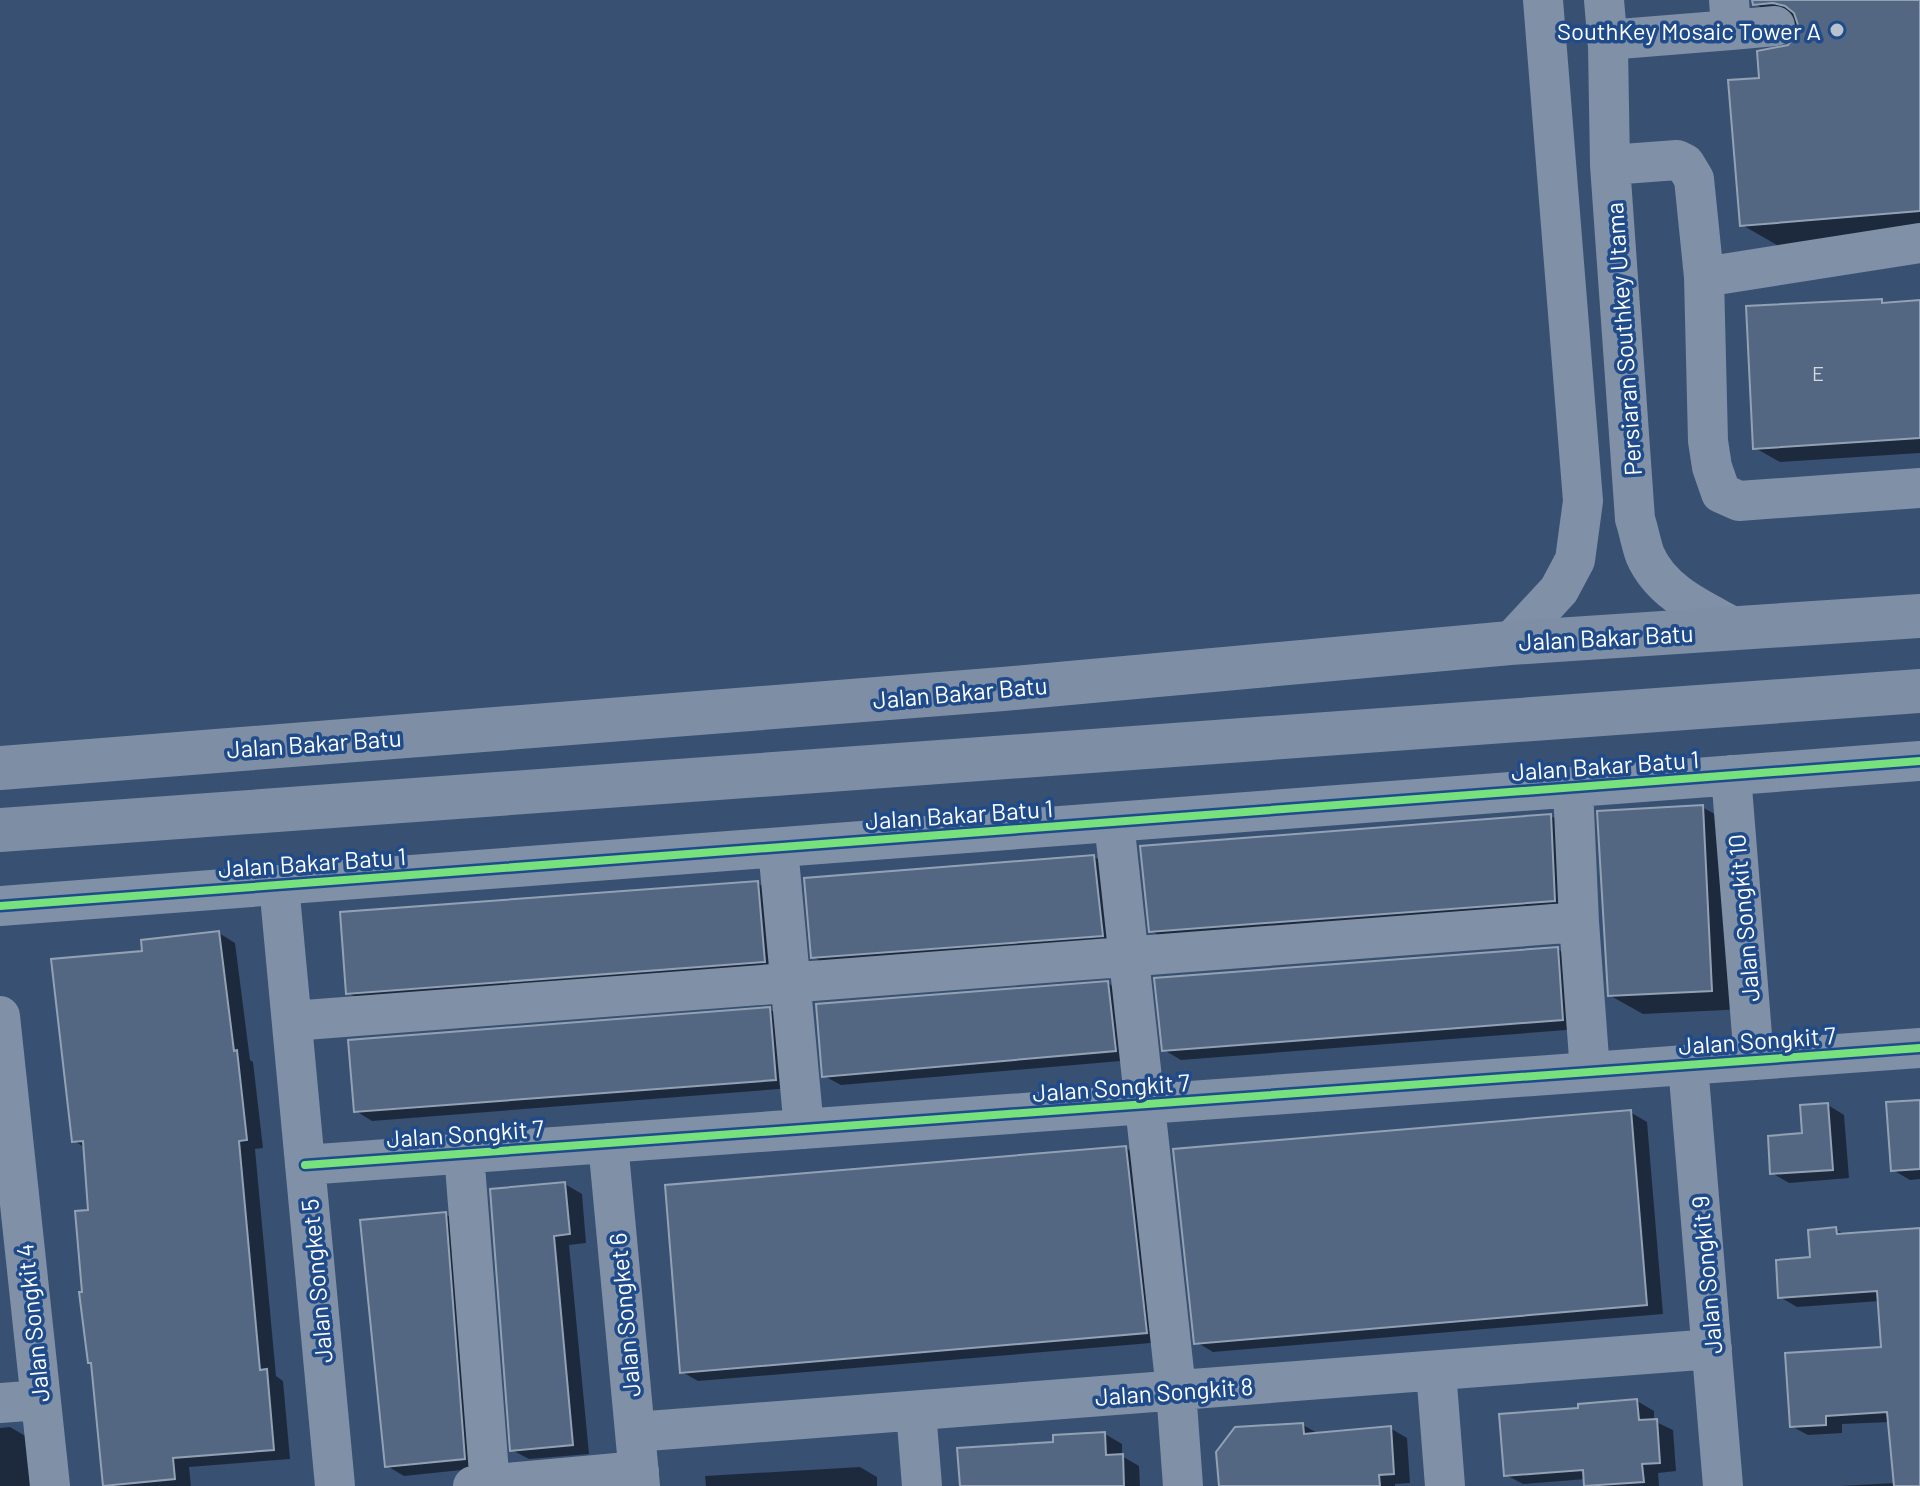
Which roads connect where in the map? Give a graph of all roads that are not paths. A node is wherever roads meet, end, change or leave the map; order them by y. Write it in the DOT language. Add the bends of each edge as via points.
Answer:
graph roads {
  1 [pos="1543,0"];
  2 [pos="1604,0"];
  3 [pos="1730,15"];
  4 [pos="1775,26"];
  5 [pos="1607,40"];
  6 [pos="1610,165"];
  7 [pos="1920,243"];
  8 [pos="1704,277"];
  9 [pos="1920,488"];
  10 [pos="1920,616"];
  11 [pos="1737,629"];
  12 [pos="1510,643"];
  13 [pos="1920,691"];
  14 [pos="1920,761"];
  15 [pos="0,768"];
  16 [pos="1731,775"];
  17 [pos="1573,788"];
  18 [pos="1114,822"];
  19 [pos="0,830"];
  20 [pos="778,848"];
  21 [pos="279,885"];
  22 [pos="0,906"];
  23 [pos="1579,922"];
  24 [pos="1129,956"];
  25 [pos="791,982"];
  26 [pos="0,1016"];
  27 [pos="292,1021"];
  28 [pos="1920,1048"];
  29 [pos="1754,1060"];
  30 [pos="1688,1065"];
  31 [pos="1590,1072"];
  32 [pos="1145,1104"];
  33 [pos="804,1129"];
  34 [pos="608,1143"];
  35 [pos="464,1153"];
  36 [pos="305,1165"];
  37 [pos="11,1221"];
  38 [pos="1712,1349"];
  39 [pos="1436,1371"];
  40 [pos="1176,1390"];
  41 [pos="40,1400"];
  42 [pos="0,1403"];
  43 [pos="916,1411"];
  44 [pos="638,1463"];
  45 [pos="485,1485"];
  46 [pos="50,1486"];
  47 [pos="335,1486"];
  48 [pos="922,1486"];
  49 [pos="1183,1486"];
  50 [pos="1445,1486"];
  51 [pos="1723,1486"];
  1 -- 12 [label="street" via="1583,501 1575,560 1559,590"];
  2 -- 5 [label="street, Persiaran Southkey Utama"];
  3 -- 4 [label="street"];
  3 -- 5 [label="street"];
  5 -- 6 [label="street, Persiaran Southkey Utama"];
  6 -- 8 [label="street" via="1669,159 1685,164 1694,179"];
  6 -- 11 [label="street, Persiaran Southkey Utama" via="1635,519 1646,556 1663,584"];
  7 -- 8 [label="street"];
  8 -- 9 [label="street" via="1708,441 1721,493 1739,501"];
  10 -- 11 [label="main road, Jalan Bakar Batu"];
  11 -- 12 [label="main road, Jalan Bakar Batu"];
  12 -- 15 [label="main road, Jalan Bakar Batu" via="1003,689"];
  13 -- 19 [label="main road"];
  14 -- 16 [label="street, Jalan Bakar Batu 1"];
  16 -- 17 [label="street, Jalan Bakar Batu 1"];
  16 -- 29 [label="street, Jalan Songkit 10"];
  17 -- 18 [label="street, Jalan Bakar Batu 1"];
  17 -- 23 [label="street"];
  18 -- 20 [label="street, Jalan Bakar Batu 1"];
  18 -- 24 [label="street"];
  20 -- 21 [label="street, Jalan Bakar Batu 1"];
  20 -- 25 [label="street"];
  21 -- 22 [label="street, Jalan Bakar Batu 1"];
  21 -- 27 [label="street, Jalan Songket 5"];
  23 -- 24 [label="street"];
  23 -- 31 [label="street"];
  24 -- 25 [label="street"];
  24 -- 32 [label="street"];
  25 -- 27 [label="street"];
  25 -- 33 [label="street"];
  26 -- 37 [label="street, Jalan Songkit 4"];
  27 -- 36 [label="street, Jalan Songket 5"];
  28 -- 29 [label="street, Jalan Songkit 7"];
  29 -- 30 [label="street, Jalan Songkit 7"];
  30 -- 31 [label="street, Jalan Songkit 7"];
  30 -- 38 [label="street, Jalan Songkit 9"];
  31 -- 32 [label="street, Jalan Songkit 7"];
  32 -- 33 [label="street, Jalan Songkit 7"];
  32 -- 40 [label="street"];
  33 -- 34 [label="street, Jalan Songkit 7"];
  34 -- 35 [label="street, Jalan Songkit 7"];
  34 -- 44 [label="street, Jalan Songket 6"];
  35 -- 36 [label="street, Jalan Songkit 7"];
  35 -- 45 [label="street"];
  36 -- 47 [label="street, Jalan Songket 5"];
  37 -- 41 [label="street, Jalan Songkit 4"];
  38 -- 39 [label="street, Jalan Songkit 8"];
  38 -- 51 [label="street, Jalan Songkit 9"];
  39 -- 40 [label="street, Jalan Songkit 8"];
  39 -- 50 [label="street"];
  40 -- 43 [label="street, Jalan Songkit 8"];
  40 -- 49 [label="street"];
  41 -- 42 [label="street"];
  41 -- 46 [label="street, Jalan Songkit 4"];
  43 -- 44 [label="street, Jalan Songkit 8"];
  43 -- 48 [label="street"];
  44 -- 45 [label="street, Jalan Songkit 8"];
}
